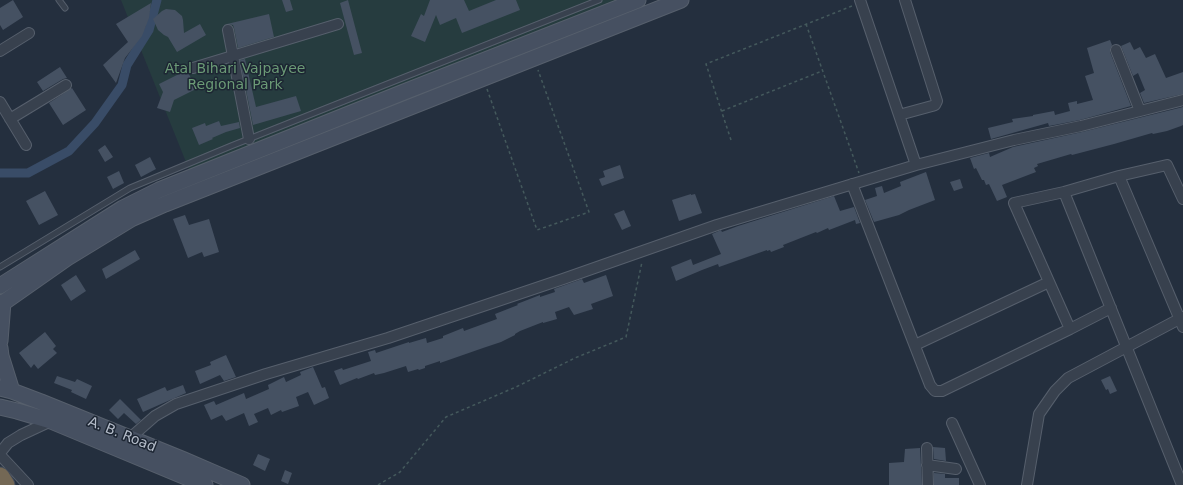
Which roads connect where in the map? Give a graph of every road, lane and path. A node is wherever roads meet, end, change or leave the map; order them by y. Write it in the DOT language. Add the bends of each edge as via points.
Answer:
graph roads {
  1 [pos="59,0"];
  2 [pos="599,0"];
  3 [pos="638,0"];
  4 [pos="681,0"];
  5 [pos="905,0"];
  6 [pos="861,1"];
  7 [pos="65,8"];
  8 [pos="338,24"];
  9 [pos="806,24"];
  10 [pos="228,30"];
  11 [pos="29,33"];
  12 [pos="1116,50"];
  13 [pos="0,51"];
  14 [pos="234,56"];
  15 [pos="534,58"];
  16 [pos="193,68"];
  17 [pos="822,71"];
  18 [pos="483,78"];
  19 [pos="66,85"];
  20 [pos="1183,100"];
  21 [pos="0,102"];
  22 [pos="722,111"];
  23 [pos="1140,111"];
  24 [pos="899,115"];
  25 [pos="10,119"];
  26 [pos="249,139"];
  27 [pos="731,140"];
  28 [pos="26,145"];
  29 [pos="916,166"];
  30 [pos="1119,176"];
  31 [pos="857,183"];
  32 [pos="1064,192"];
  33 [pos="1183,199"];
  34 [pos="645,250"];
  35 [pos="0,267"];
  36 [pos="1049,282"];
  37 [pos="0,286"];
  38 [pos="2,303"];
  39 [pos="1111,308"];
  40 [pos="1182,321"];
  41 [pos="1070,329"];
  42 [pos="0,341"];
  43 [pos="915,345"];
  44 [pos="1126,347"];
  45 [pos="0,348"];
  46 [pos="6,390"];
  47 [pos="0,407"];
  48 [pos="51,421"];
  49 [pos="952,423"];
  50 [pos="130,438"];
  51 [pos="927,448"];
  52 [pos="0,454"];
  53 [pos="927,465"];
  54 [pos="956,469"];
  55 [pos="0,477"];
  56 [pos="5,485"];
  57 [pos="28,485"];
  58 [pos="205,485"];
  59 [pos="242,485"];
  60 [pos="378,485"];
  61 [pos="928,485"];
  62 [pos="980,485"];
  63 [pos="1027,485"];
  64 [pos="1182,485"];
  1 -- 7 [label="lane"];
  2 -- 26 [label="lane"];
  3 -- 37 [label="street" via="159,190 123,208"];
  4 -- 15 [label="street"];
  5 -- 24 [label="street" via="937,102 935,105"];
  6 -- 9 [label="path"];
  6 -- 24 [label="street"];
  8 -- 14 [label="street"];
  9 -- 17 [label="path"];
  9 -- 22 [label="path" via="706,64"];
  10 -- 14 [label="street"];
  11 -- 13 [label="street"];
  12 -- 23 [label="street"];
  14 -- 16 [label="street"];
  14 -- 26 [label="street"];
  15 -- 18 [label="street"];
  15 -- 18 [label="path" via="589,212 537,230"];
  17 -- 22 [label="path"];
  17 -- 31 [label="path"];
  18 -- 38 [label="street" via="131,219 67,258"];
  19 -- 25 [label="street"];
  20 -- 23 [label="street"];
  21 -- 25 [label="street"];
  22 -- 27 [label="path"];
  23 -- 29 [label="street"];
  24 -- 29 [label="street"];
  25 -- 28 [label="street"];
  26 -- 35 [label="lane" via="130,188"];
  29 -- 31 [label="street"];
  30 -- 32 [label="street"];
  30 -- 33 [label="street" via="1167,165"];
  30 -- 40 [label="street"];
  31 -- 34 [label="street" via="717,225"];
  31 -- 43 [label="street"];
  32 -- 36 [label="street" via="1014,203"];
  32 -- 39 [label="street"];
  34 -- 50 [label="street" via="388,338 176,404 155,416"];
  34 -- 60 [label="path" via="626,337 446,417 400,472"];
  36 -- 41 [label="street"];
  36 -- 43 [label="street"];
  38 -- 42 [label="street"];
  39 -- 41 [label="street"];
  39 -- 44 [label="street"];
  40 -- 44 [label="street"];
  41 -- 43 [label="street" via="942,391 935,390 930,385"];
  44 -- 63 [label="street" via="1068,378 1055,391 1039,414"];
  44 -- 64 [label="street"];
  45 -- 46 [label="street"];
  46 -- 50 [label="street, A. B. Road"];
  47 -- 48 [label="street, A. B. Road"];
  48 -- 52 [label="street" via="8,443"];
  48 -- 58 [label="street, A. B. Road"];
  49 -- 62 [label="street"];
  50 -- 59 [label="street, A. B. Road"];
  51 -- 53 [label="street"];
  52 -- 57 [label="street"];
  53 -- 54 [label="street"];
  53 -- 61 [label="street"];
  55 -- 56 [label="highway"];
}
